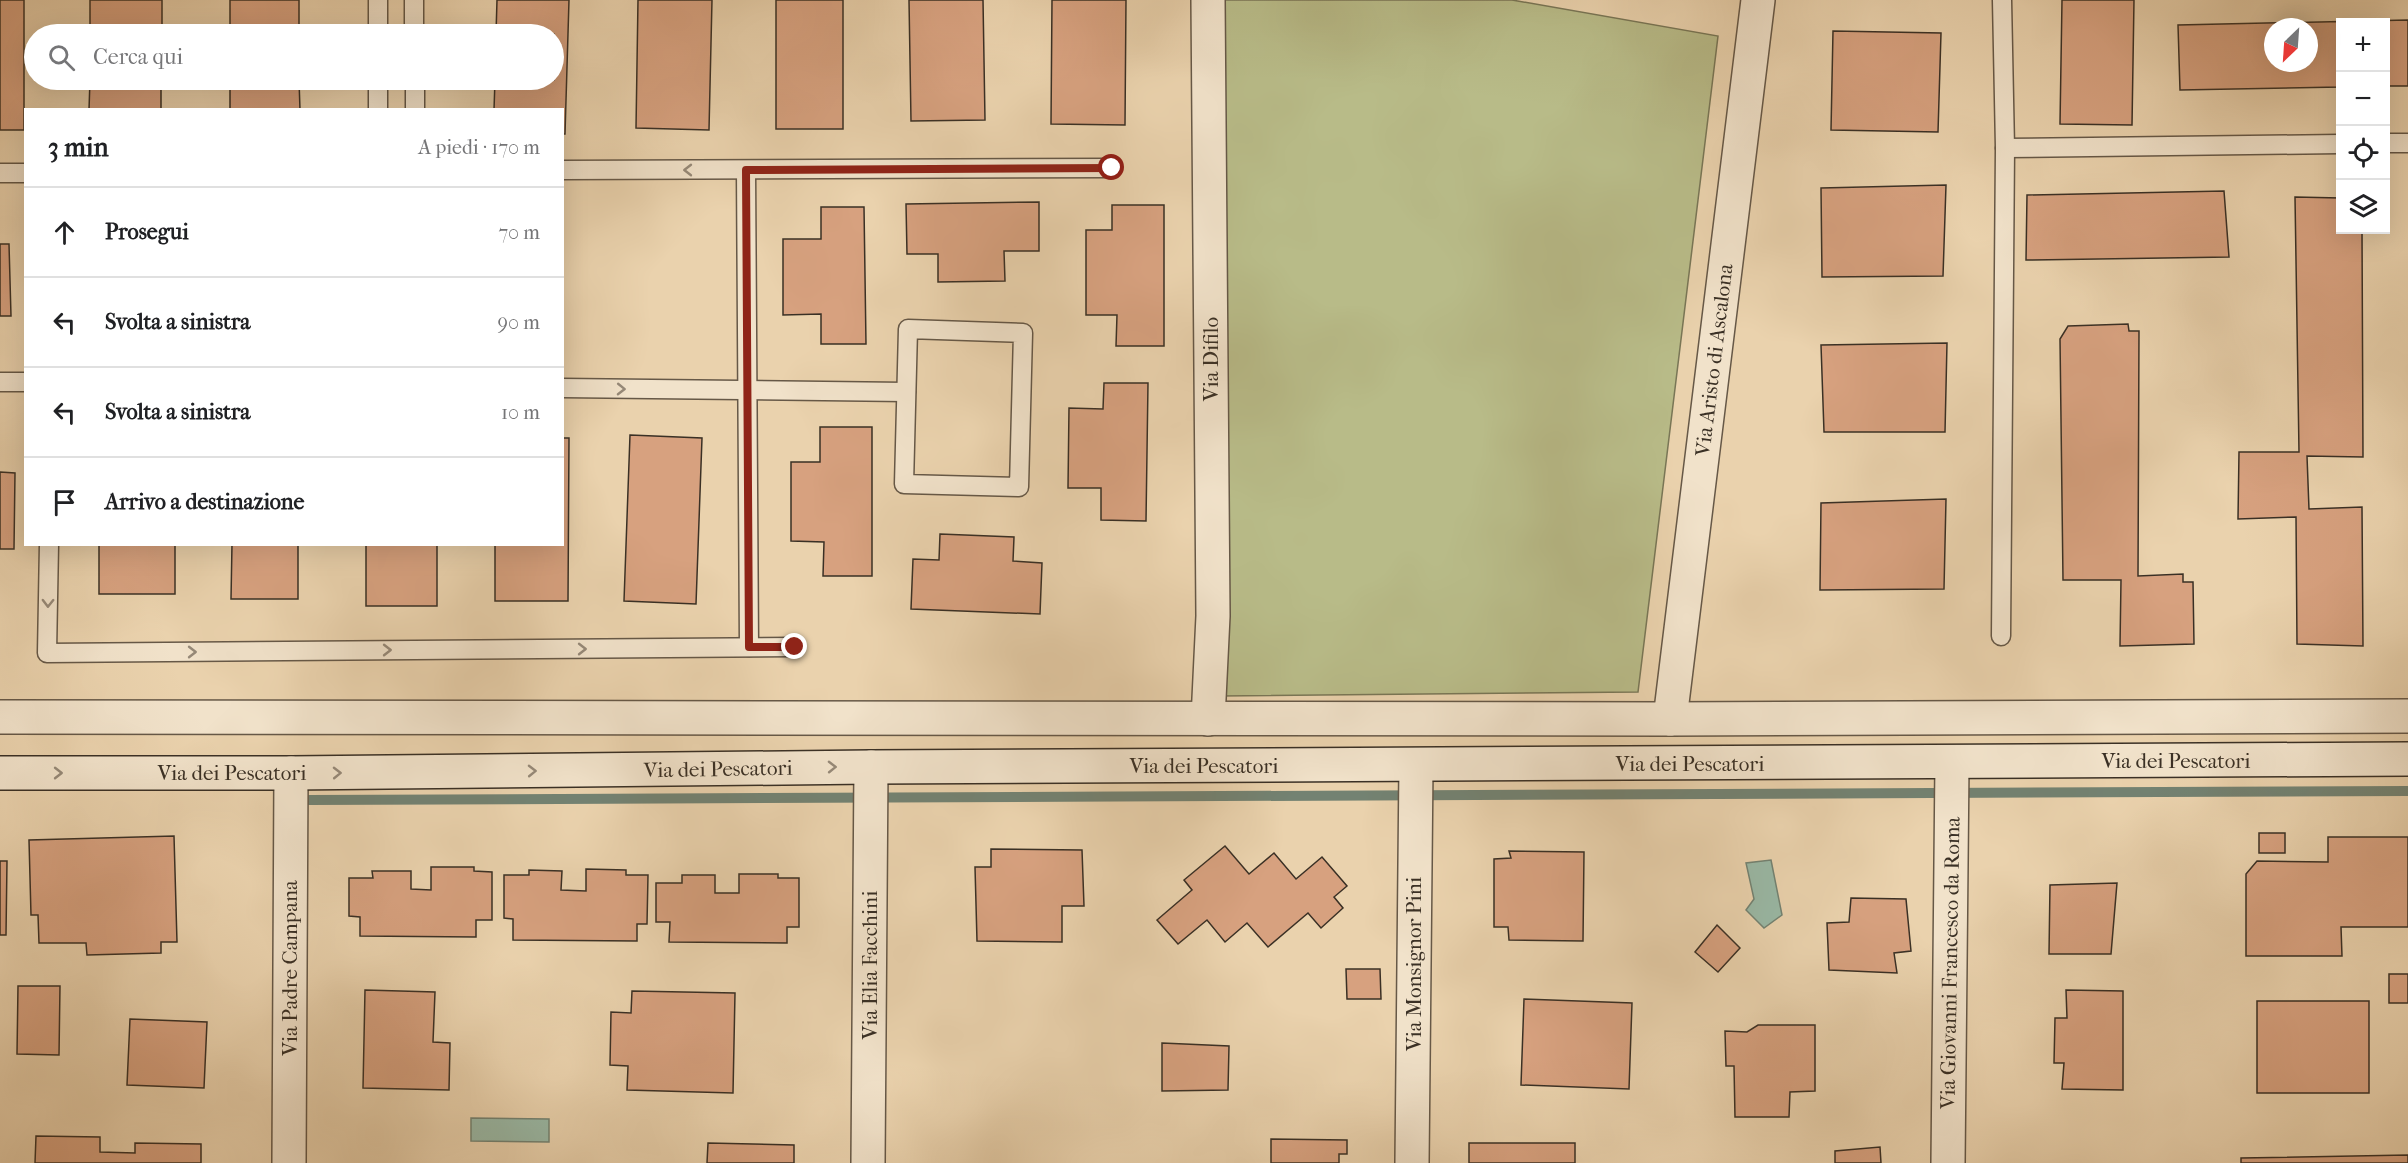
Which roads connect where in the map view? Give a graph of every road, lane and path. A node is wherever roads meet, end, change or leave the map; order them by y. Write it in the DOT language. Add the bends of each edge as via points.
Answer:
graph roads {
  1 [pos="378,0"];
  2 [pos="414,0"];
  3 [pos="1208,0"];
  4 [pos="1758,0"];
  5 [pos="2002,0"];
  6 [pos="378,24"];
  7 [pos="414,24"];
  8 [pos="378,90"];
  9 [pos="415,90"];
  10 [pos="378,108"];
  11 [pos="415,108"];
  12 [pos="2390,143"];
  13 [pos="2408,143"];
  14 [pos="2336,144"];
  15 [pos="2005,148"];
  16 [pos="1112,168"];
  17 [pos="564,170"];
  18 [pos="746,170"];
  19 [pos="0,173"];
  20 [pos="24,173"];
  21 [pos="0,382"];
  22 [pos="24,382"];
  23 [pos="564,388"];
  24 [pos="748,390"];
  25 [pos="906,392"];
  26 [pos="48,546"];
  27 [pos="2001,636"];
  28 [pos="749,647"];
  29 [pos="795,647"];
  30 [pos="2408,716"];
  31 [pos="0,717"];
  32 [pos="1208,719"];
  33 [pos="1670,719"];
  34 [pos="2408,759"];
  35 [pos="0,773"];
  36 [pos="291,773"];
  37 [pos="1415,774"];
  38 [pos="1951,775"];
  39 [pos="871,776"];
  40 [pos="289,1163"];
  41 [pos="868,1163"];
  42 [pos="1412,1163"];
  43 [pos="1948,1163"];
  1 -- 6 [label="lane"];
  2 -- 7 [label="lane"];
  3 -- 32 [label="street, Via Difilo" via="1213,604"];
  4 -- 33 [label="street, Via Aristo di Ascalona"];
  5 -- 15 [label="lane"];
  8 -- 10 [label="lane"];
  9 -- 11 [label="lane"];
  12 -- 13 [label="lane"];
  14 -- 15 [label="lane"];
  15 -- 27 [label="lane"];
  16 -- 18 [label="lane"];
  18 -- 17 [label="lane, one-way"];
  18 -- 24 [label="lane"];
  19 -- 20 [label="lane"];
  21 -- 22 [label="lane"];
  23 -- 24 [label="lane, one-way"];
  24 -- 25 [label="lane"];
  24 -- 28 [label="lane"];
  25 -- 25 [label="lane" via="903,484 1019,487 1023,333 908,329"];
  26 -- 28 [label="lane, one-way" via="47,653"];
  28 -- 29 [label="lane"];
  30 -- 33 [label="street, Via dei Pescatori"];
  31 -- 32 [label="street, Via dei Pescatori"];
  32 -- 33 [label="street, Via dei Pescatori"];
  34 -- 38 [label="street, Via dei Pescatori"];
  35 -- 36 [label="street, Via dei Pescatori, one-way"];
  36 -- 39 [label="street, Via dei Pescatori, one-way"];
  36 -- 40 [label="street, Via Padre Campana"];
  37 -- 38 [label="street, Via dei Pescatori"];
  37 -- 39 [label="street, Via dei Pescatori"];
  37 -- 42 [label="street, Via Monsignor Pini"];
  38 -- 43 [label="street, Via Giovanni Francesco da Roma"];
  39 -- 41 [label="street, Via Elia Facchini"];
}
